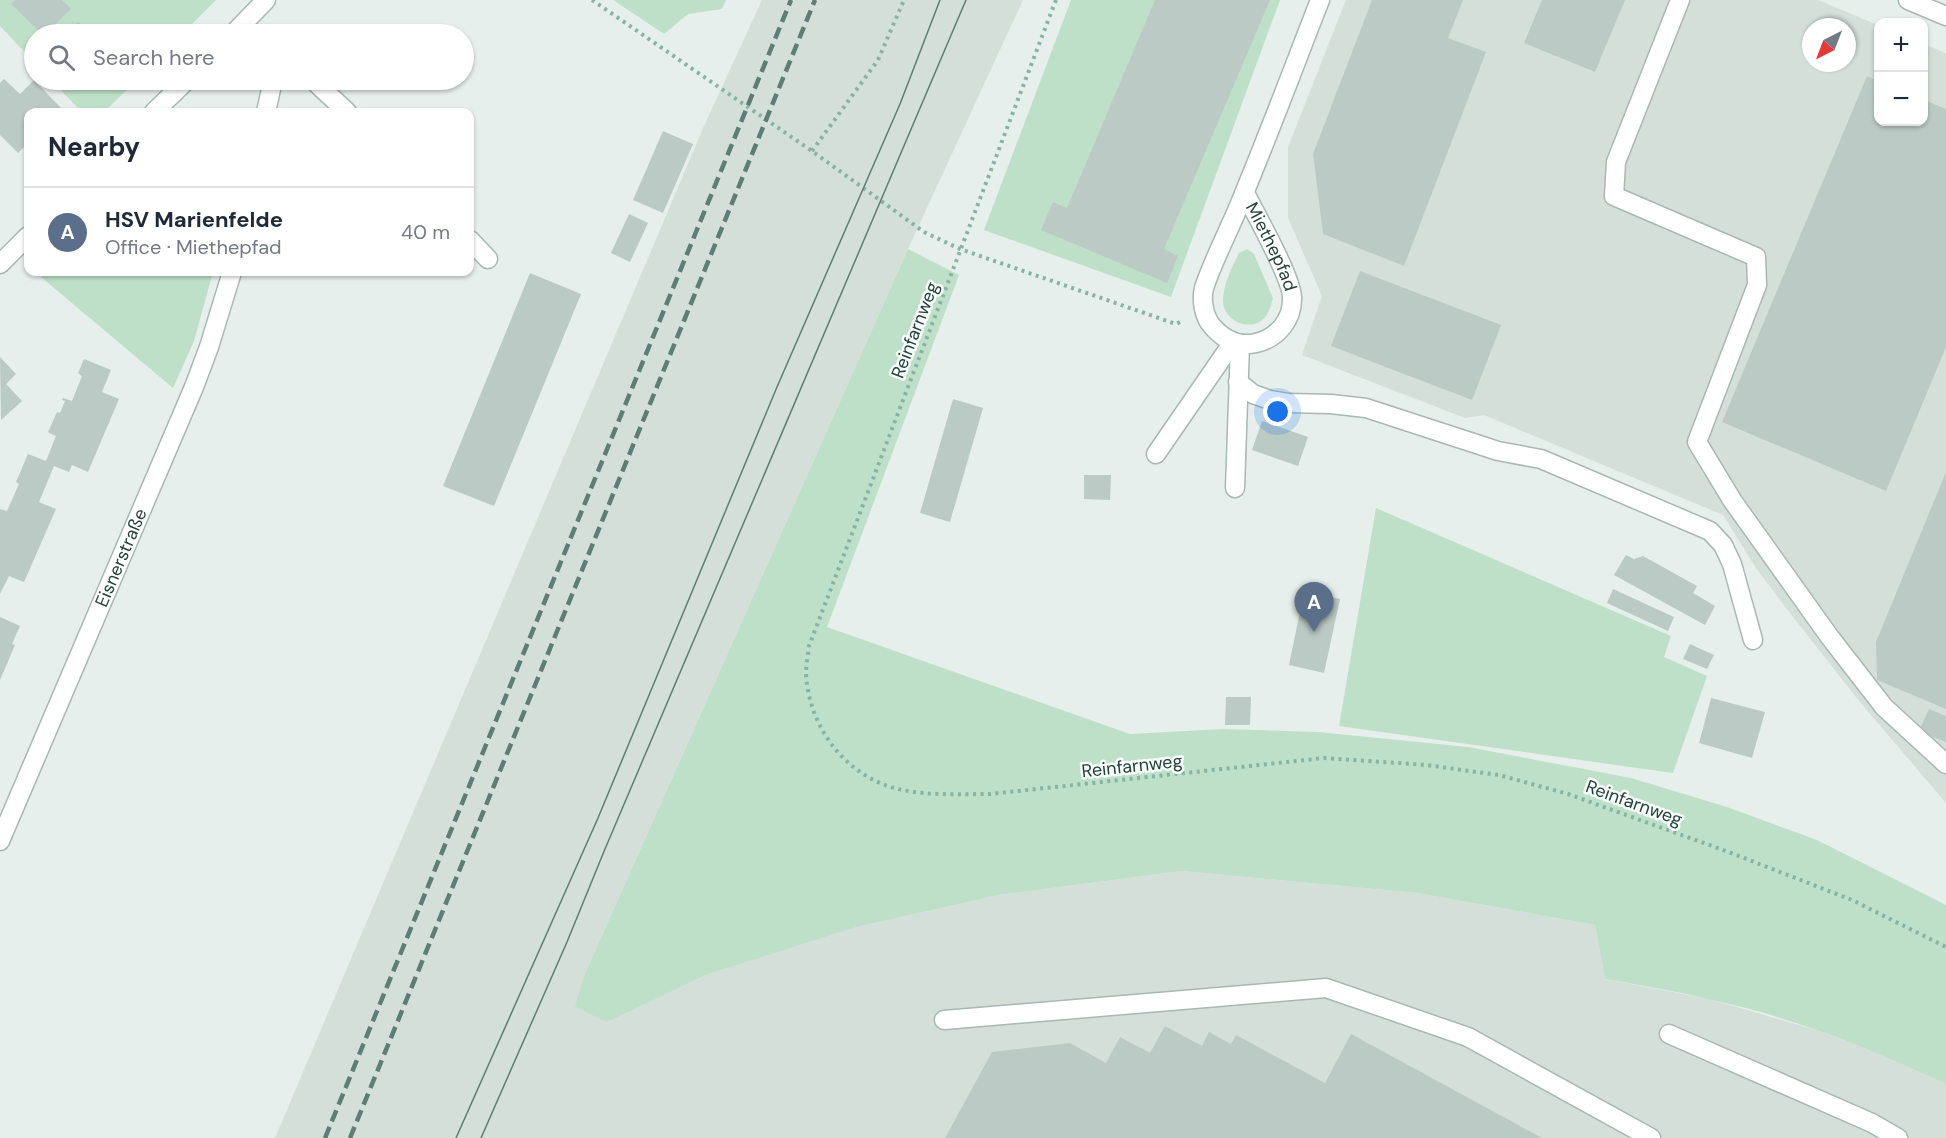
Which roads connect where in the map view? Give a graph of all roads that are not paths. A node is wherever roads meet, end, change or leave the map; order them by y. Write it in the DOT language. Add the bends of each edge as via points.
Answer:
graph roads {
  1 [pos="266,0"];
  2 [pos="1320,0"];
  3 [pos="1680,0"];
  4 [pos="1908,0"];
  5 [pos="1946,16"];
  6 [pos="255,24"];
  7 [pos="176,90"];
  8 [pos="271,90"];
  9 [pos="324,90"];
  10 [pos="157,108"];
  11 [pos="267,108"];
  12 [pos="343,108"];
  13 [pos="1245,193"];
  14 [pos="24,240"];
  15 [pos="474,244"];
  16 [pos="488,259"];
  17 [pos="0,264"];
  18 [pos="231,276"];
  19 [pos="1236,343"];
  20 [pos="1238,382"];
  21 [pos="1156,454"];
  22 [pos="1235,488"];
  23 [pos="1753,640"];
  24 [pos="1946,764"];
  25 [pos="0,841"];
  26 [pos="944,1020"];
  27 [pos="1669,1034"];
  28 [pos="1869,1131"];
  29 [pos="1651,1138"];
  30 [pos="1898,1138"];
  1 -- 6 [label="street"];
  2 -- 13 [label="street, Miethepfad"];
  3 -- 24 [label="street" via="1616,162 1614,196 1756,257 1757,285 1696,442 1732,500 1877,698"];
  4 -- 5 [label="street"];
  7 -- 10 [label="street"];
  8 -- 11 [label="street"];
  9 -- 12 [label="street"];
  13 -- 19 [label="street, Miethepfad" via="1204,290 1203,308 1210,324"];
  13 -- 19 [label="street, Miethepfad" via="1292,295 1286,323 1276,334 1262,342"];
  14 -- 17 [label="street"];
  15 -- 16 [label="street"];
  18 -- 25 [label="street, Eisnerstraße" via="194,387"];
  19 -- 20 [label="street"];
  19 -- 21 [label="street"];
  20 -- 22 [label="street"];
  20 -- 23 [label="street" via="1270,400 1366,408 1498,451 1540,459 1710,531 1723,545 1732,564"];
  26 -- 29 [label="street" via="1326,988 1468,1037"];
  27 -- 28 [label="street"];
  28 -- 30 [label="street"];
}
